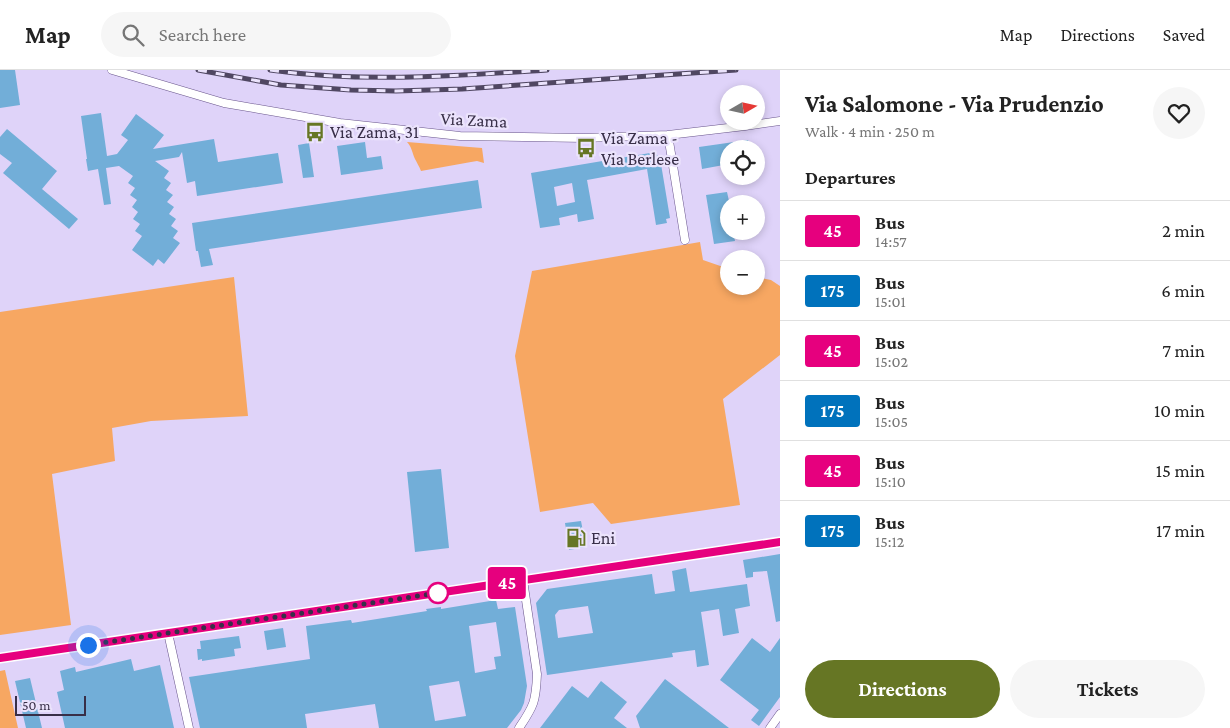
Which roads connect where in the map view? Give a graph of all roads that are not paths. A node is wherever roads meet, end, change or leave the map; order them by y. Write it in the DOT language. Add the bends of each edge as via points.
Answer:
graph roads {
  1 [pos="112,70"];
  2 [pos="780,121"];
  3 [pos="668,135"];
  4 [pos="685,240"];
  5 [pos="780,542"];
  6 [pos="523,580"];
  7 [pos="168,633"];
  8 [pos="0,658"];
  9 [pos="780,714"];
  10 [pos="189,728"];
  11 [pos="519,728"];
  12 [pos="770,728"];
  1 -- 3 [label="street, Via Zama" via="224,103 340,123 460,136 584,138"];
  2 -- 3 [label="street, Via Zama"];
  3 -- 4 [label="street"];
  5 -- 6 [label="street"];
  6 -- 7 [label="street"];
  6 -- 11 [label="street" via="537,686 532,709"];
  7 -- 8 [label="street"];
  7 -- 10 [label="street"];
  9 -- 12 [label="street"];
}
